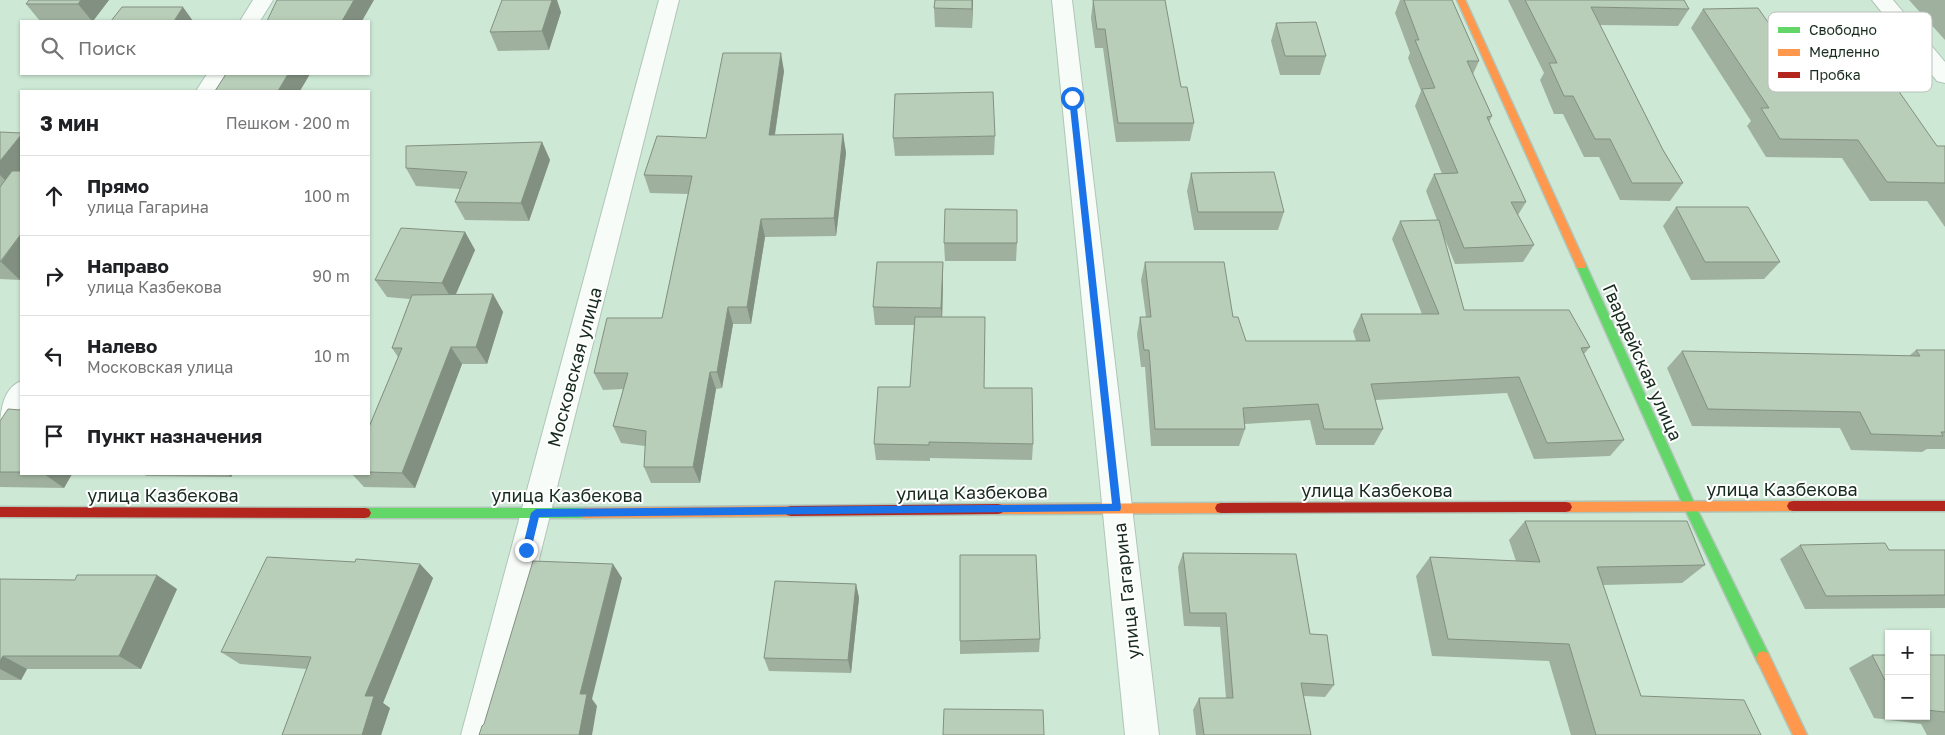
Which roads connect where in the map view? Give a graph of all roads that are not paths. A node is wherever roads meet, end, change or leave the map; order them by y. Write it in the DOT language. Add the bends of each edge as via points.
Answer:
graph roads {
  1 [pos="263,0"];
  2 [pos="669,0"];
  3 [pos="1062,0"];
  4 [pos="1461,0"];
  5 [pos="1882,0"];
  6 [pos="1892,12"];
  7 [pos="251,20"];
  8 [pos="1932,60"];
  9 [pos="217,75"];
  10 [pos="1945,76"];
  11 [pos="208,90"];
  12 [pos="20,395"];
  13 [pos="0,427"];
  14 [pos="1945,506"];
  15 [pos="1690,507"];
  16 [pos="1117,508"];
  17 [pos="0,512"];
  18 [pos="536,513"];
  19 [pos="478,735"];
  20 [pos="1142,735"];
  21 [pos="1800,735"];
  1 -- 7 [label="street"];
  2 -- 18 [label="street, Московская улица"];
  3 -- 16 [label="street, улица Гагарина"];
  4 -- 15 [label="street, Гвардейская улица"];
  5 -- 6 [label="street"];
  8 -- 10 [label="street"];
  9 -- 11 [label="street"];
  12 -- 13 [label="street"];
  14 -- 15 [label="street, улица Казбекова"];
  15 -- 16 [label="street, улица Казбекова"];
  15 -- 21 [label="street, Гвардейская улица"];
  16 -- 18 [label="street, улица Казбекова"];
  16 -- 20 [label="street, улица Гагарина"];
  17 -- 18 [label="street, улица Казбекова"];
  18 -- 19 [label="street, Московская улица"];
}
